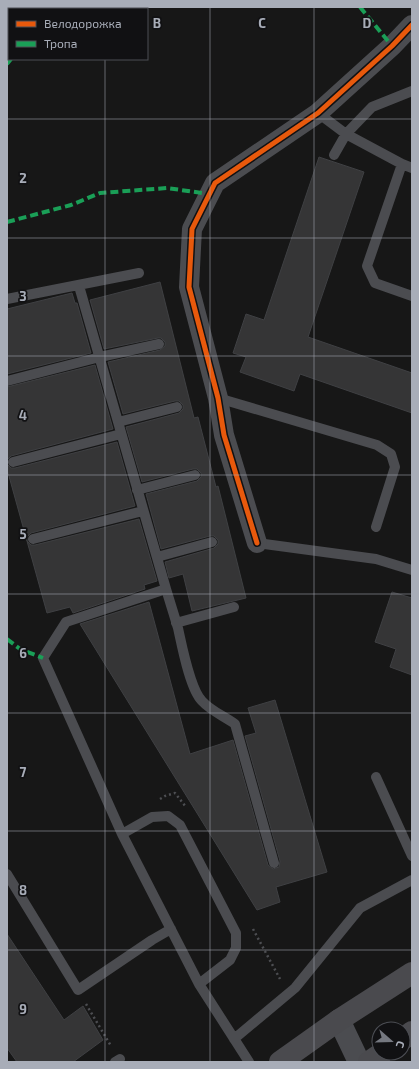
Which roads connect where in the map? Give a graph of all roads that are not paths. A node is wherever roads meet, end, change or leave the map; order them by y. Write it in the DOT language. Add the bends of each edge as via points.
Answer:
graph roads {
  1 [pos="412,25"];
  2 [pos="412,91"];
  3 [pos="318,113"];
  4 [pos="346,134"];
  5 [pos="334,155"];
  6 [pos="402,164"];
  7 [pos="412,168"];
  8 [pos="139,273"];
  9 [pos="79,286"];
  10 [pos="412,296"];
  11 [pos="7,299"];
  12 [pos="159,344"];
  13 [pos="100,357"];
  14 [pos="7,381"];
  15 [pos="218,398"];
  16 [pos="177,407"];
  17 [pos="118,422"];
  18 [pos="121,434"];
  19 [pos="13,462"];
  20 [pos="195,474"];
  21 [pos="137,490"];
  22 [pos="143,511"];
  23 [pos="376,527"];
  24 [pos="33,539"];
  25 [pos="212,542"];
  26 [pos="257,543"];
  27 [pos="156,557"];
  28 [pos="412,570"];
  29 [pos="166,590"];
  30 [pos="234,607"];
  31 [pos="176,623"];
  32 [pos="376,777"];
  33 [pos="122,834"];
  34 [pos="412,856"];
  35 [pos="274,863"];
  36 [pos="7,874"];
  37 [pos="412,880"];
  38 [pos="171,929"];
  39 [pos="412,973"];
  40 [pos="199,984"];
  41 [pos="339,1020"];
  42 [pos="234,1038"];
  43 [pos="249,1062"];
  44 [pos="280,1062"];
  45 [pos="359,1062"];
  1 -- 3 [label="street"];
  2 -- 4 [label="lane" via="372,107"];
  3 -- 4 [label="lane"];
  3 -- 15 [label="street" via="215,182 192,229 189,287"];
  4 -- 5 [label="lane"];
  4 -- 6 [label="lane"];
  6 -- 7 [label="lane"];
  6 -- 10 [label="lane" via="368,266 375,283"];
  8 -- 9 [label="lane"];
  9 -- 11 [label="lane"];
  9 -- 13 [label="lane"];
  12 -- 13 [label="lane"];
  13 -- 14 [label="lane"];
  13 -- 17 [label="lane"];
  15 -- 23 [label="lane" via="377,445 390,454 395,467"];
  15 -- 26 [label="street" via="224,435"];
  16 -- 17 [label="lane"];
  17 -- 18 [label="lane"];
  18 -- 19 [label="lane"];
  18 -- 21 [label="lane"];
  20 -- 21 [label="lane"];
  21 -- 22 [label="lane"];
  22 -- 24 [label="lane"];
  22 -- 27 [label="lane"];
  25 -- 27 [label="lane"];
  26 -- 28 [label="lane" via="376,559"];
  27 -- 29 [label="lane"];
  29 -- 31 [label="lane"];
  29 -- 33 [label="lane" via="66,622 43,658"];
  30 -- 31 [label="lane"];
  31 -- 35 [label="lane" via="194,689 201,701 235,724"];
  32 -- 34 [label="lane"];
  33 -- 38 [label="lane"];
  33 -- 40 [label="lane" via="152,817 168,816 180,825 236,933 236,948 230,960"];
  36 -- 38 [label="lane" via="78,990"];
  37 -- 42 [label="lane" via="360,908 295,988"];
  38 -- 40 [label="lane"];
  39 -- 41 [label="main road"];
  40 -- 42 [label="lane"];
  41 -- 44 [label="main road"];
  41 -- 45 [label="street"];
  42 -- 43 [label="lane"];
}
